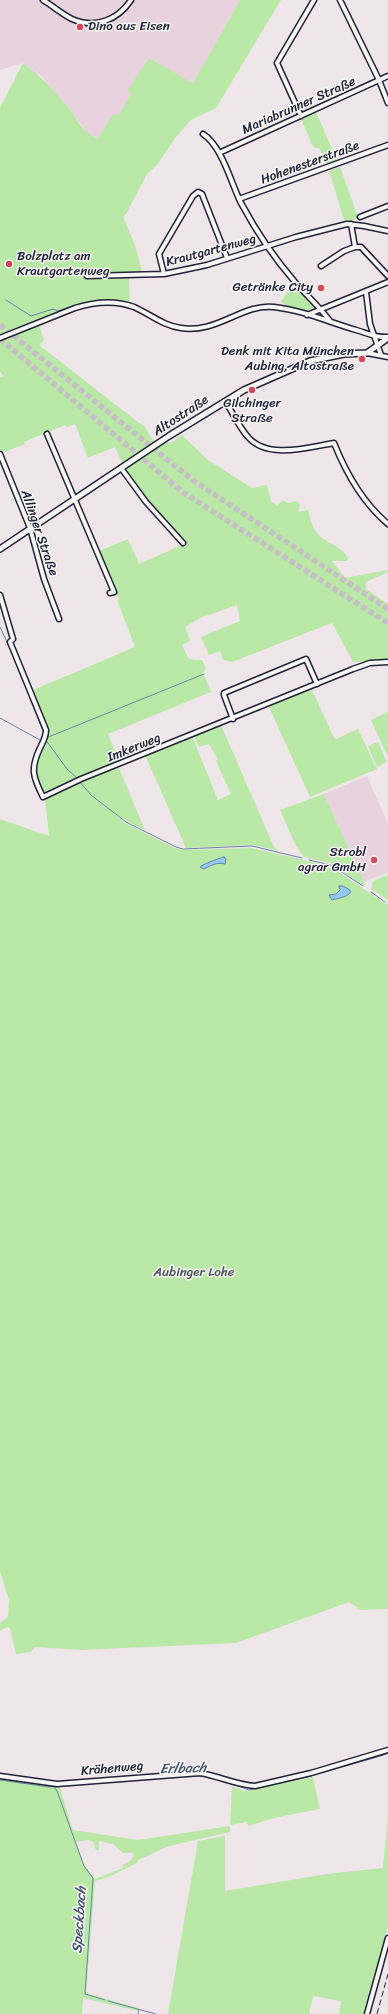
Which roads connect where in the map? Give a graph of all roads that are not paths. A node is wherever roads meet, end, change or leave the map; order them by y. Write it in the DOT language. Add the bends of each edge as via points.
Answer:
graph roads {
  1 [pos="44,0"];
  2 [pos="131,0"];
  3 [pos="314,0"];
  4 [pos="340,0"];
  5 [pos="388,76"];
  6 [pos="379,80"];
  7 [pos="388,103"];
  8 [pos="301,116"];
  9 [pos="203,134"];
  10 [pos="388,145"];
  11 [pos="219,154"];
  12 [pos="239,199"];
  13 [pos="388,206"];
  14 [pos="360,217"];
  15 [pos="351,224"];
  16 [pos="388,231"];
  17 [pos="268,246"];
  18 [pos="355,247"];
  19 [pos="227,258"];
  20 [pos="321,266"];
  21 [pos="164,274"];
  22 [pos="86,276"];
  23 [pos="388,276"];
  24 [pos="388,282"];
  25 [pos="366,292"];
  26 [pos="321,308"];
  27 [pos="306,315"];
  28 [pos="330,321"];
  29 [pos="374,336"];
  30 [pos="0,338"];
  31 [pos="388,338"];
  32 [pos="378,346"];
  33 [pos="367,353"];
  34 [pos="381,355"];
  35 [pos="388,357"];
  36 [pos="225,401"];
  37 [pos="47,434"];
  38 [pos="0,454"];
  39 [pos="121,468"];
  40 [pos="74,500"];
  41 [pos="388,524"];
  42 [pos="30,528"];
  43 [pos="183,543"];
  44 [pos="0,549"];
  45 [pos="110,593"];
  46 [pos="0,595"];
  47 [pos="59,619"];
  48 [pos="388,662"];
  49 [pos="317,684"];
  50 [pos="233,719"];
  51 [pos="388,1750"];
  52 [pos="0,1776"];
  53 [pos="388,1938"];
  54 [pos="367,2014"];
  1 -- 2 [label="street" via="74,20 97,23 114,18"];
  3 -- 8 [label="street" via="277,63"];
  4 -- 6 [label="street"];
  5 -- 6 [label="street, Mariabrunner Straße"];
  6 -- 7 [label="street"];
  6 -- 8 [label="street, Mariabrunner Straße"];
  8 -- 11 [label="street, Mariabrunner Straße"];
  9 -- 11 [label="street" via="213,142"];
  10 -- 12 [label="street, Hohenesterstraße"];
  11 -- 12 [label="street"];
  12 -- 17 [label="street"];
  13 -- 14 [label="street"];
  15 -- 16 [label="street, Krautgartenweg"];
  15 -- 17 [label="street, Krautgartenweg" via="330,227"];
  15 -- 18 [label="street"];
  17 -- 19 [label="street, Krautgartenweg"];
  17 -- 26 [label="street" via="295,282"];
  18 -- 20 [label="street"];
  18 -- 23 [label="street" via="361,247"];
  19 -- 21 [label="street, Krautgartenweg" via="208,265"];
  19 -- 21 [label="street" via="202,194 198,192 193,196 159,254"];
  21 -- 22 [label="street, Krautgartenweg"];
  24 -- 25 [label="street"];
  25 -- 26 [label="street"];
  25 -- 29 [label="street"];
  26 -- 27 [label="street"];
  26 -- 28 [label="street"];
  27 -- 28 [label="street"];
  27 -- 30 [label="street" via="267,307 197,330 180,328 162,322 134,307 108,302 75,308"];
  28 -- 29 [label="street"];
  29 -- 31 [label="street"];
  29 -- 32 [label="street"];
  31 -- 32 [label="main road, Altostraße"];
  32 -- 33 [label="main road, Altostraße"];
  32 -- 34 [label="street"];
  33 -- 34 [label="street"];
  33 -- 36 [label="main road, Altostraße" via="344,354 310,361 259,382"];
  34 -- 35 [label="street"];
  36 -- 39 [label="main road, Altostraße"];
  36 -- 41 [label="street" via="249,438 265,448 285,450 334,443 360,492"];
  37 -- 40 [label="street"];
  38 -- 42 [label="street, Allinger Straße"];
  39 -- 40 [label="main road, Altostraße"];
  39 -- 43 [label="street" via="160,519"];
  40 -- 42 [label="main road, Altostraße"];
  40 -- 45 [label="street" via="114,592"];
  42 -- 44 [label="main road, Altostraße"];
  42 -- 47 [label="street, Allinger Straße" via="44,579"];
  46 -- 50 [label="street, Imkerweg" via="13,639 10,642 46,735 35,759 33,771 43,797 79,780"];
  48 -- 49 [label="street, Imkerweg" via="361,666"];
  49 -- 50 [label="street, Imkerweg"];
  49 -- 50 [label="street" via="306,659 270,673 224,693"];
  51 -- 52 [label="street, Krähenweg" via="311,1774 255,1786 200,1773 57,1784"];
  53 -- 54 [label="street"];
}
